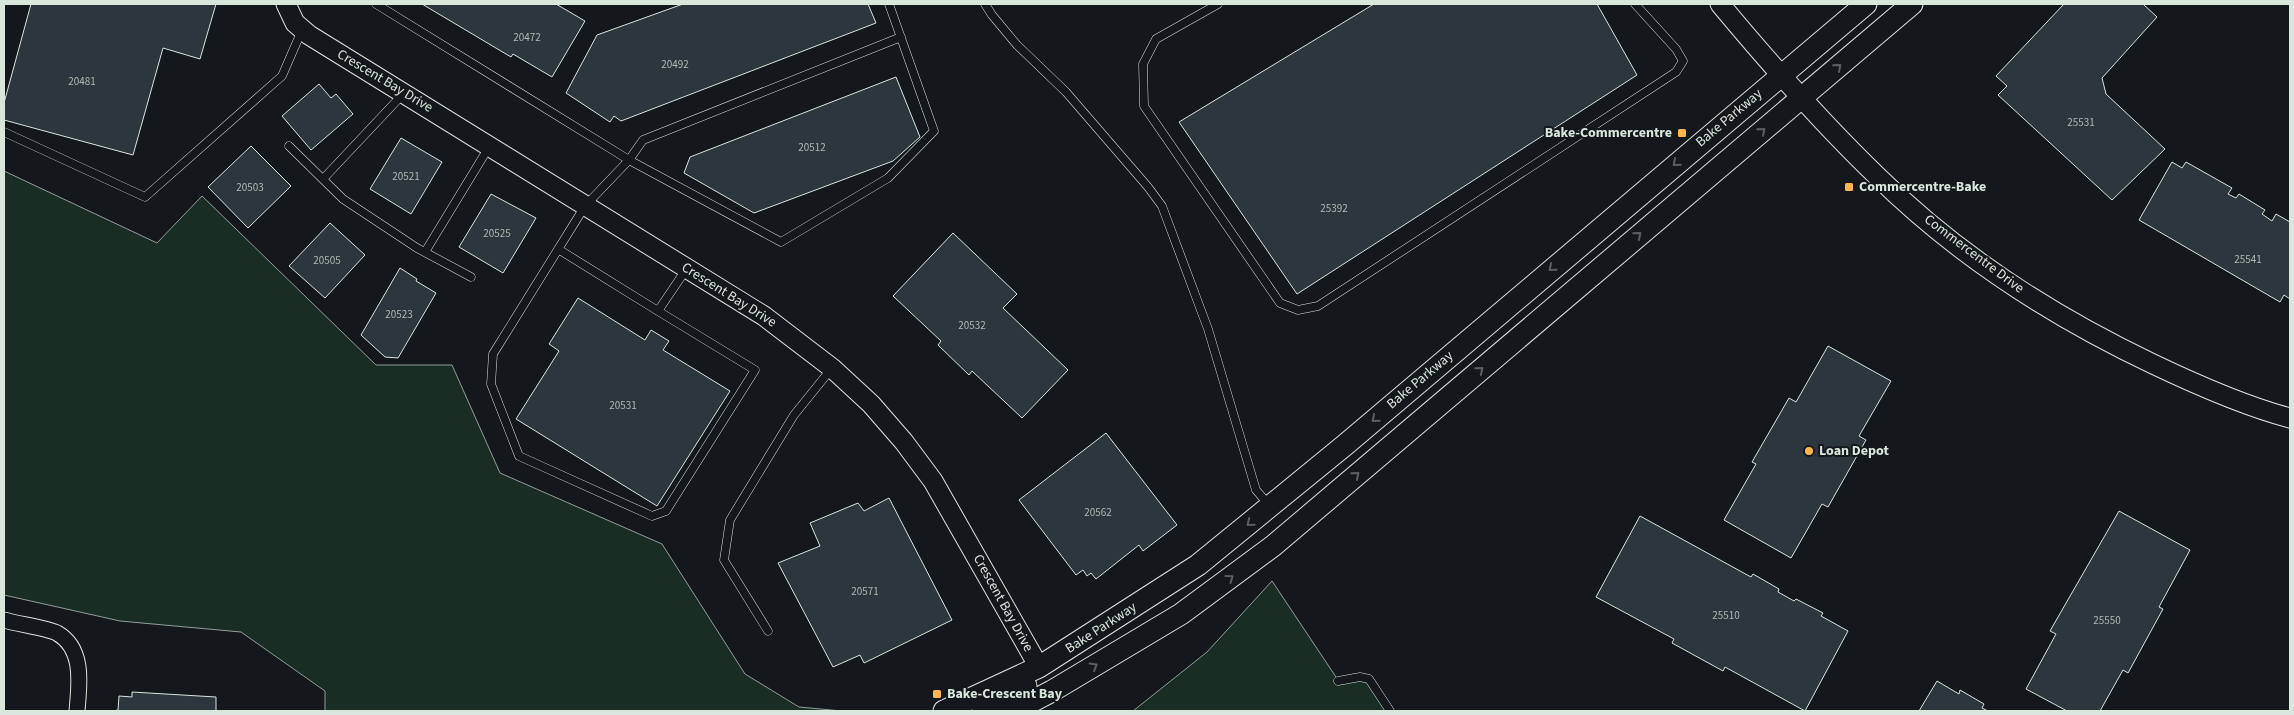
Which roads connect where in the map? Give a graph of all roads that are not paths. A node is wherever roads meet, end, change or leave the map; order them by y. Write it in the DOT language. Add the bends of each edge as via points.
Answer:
graph roads {
  1 [pos="286,4"];
  2 [pos="376,4"];
  3 [pos="889,4"];
  4 [pos="985,4"];
  5 [pos="1218,4"];
  6 [pos="1635,4"];
  7 [pos="1720,4"];
  8 [pos="1866,4"];
  9 [pos="1912,4"];
  10 [pos="306,33"];
  11 [pos="901,37"];
  12 [pos="1780,75"];
  13 [pos="404,93"];
  14 [pos="1801,98"];
  15 [pos="4,132"];
  16 [pos="289,146"];
  17 [pos="490,146"];
  18 [pos="629,160"];
  19 [pos="323,179"];
  20 [pos="584,206"];
  21 [pos="558,249"];
  22 [pos="425,252"];
  23 [pos="687,268"];
  24 [pos="471,277"];
  25 [pos="658,311"];
  26 [pos="832,368"];
  27 [pos="2290,418"];
  28 [pos="1270,506"];
  29 [pos="4,620"];
  30 [pos="768,631"];
  31 [pos="1039,667"];
  32 [pos="1338,680"];
  33 [pos="77,711"];
  34 [pos="944,711"];
  35 [pos="984,711"];
  36 [pos="1014,711"];
  37 [pos="1390,711"];
  1 -- 10 [label="street" via="295,23"];
  2 -- 18 [label="lane"];
  3 -- 11 [label="lane"];
  4 -- 28 [label="lane" via="1016,45 1066,92 1162,206 1208,330 1256,490"];
  5 -- 6 [label="lane" via="1156,40 1143,64 1144,106 1280,302 1298,310 1318,306 1676,72 1683,60"];
  7 -- 12 [label="street, Commercentre Drive"];
  8 -- 12 [label="main road, Bake Parkway"];
  14 -- 9 [label="main road, Bake Parkway, one-way"];
  10 -- 13 [label="street, Crescent Bay Drive"];
  10 -- 15 [label="lane" via="282,76 145,197"];
  11 -- 18 [label="lane" via="642,140"];
  11 -- 18 [label="lane" via="934,131 888,178 781,242"];
  12 -- 14 [label="street, Commercentre Drive"];
  12 -- 28 [label="main road, Bake Parkway, one-way"];
  13 -- 17 [label="street, Crescent Bay Drive"];
  13 -- 19 [label="lane"];
  14 -- 27 [label="street, Commercentre Drive" via="1878,178 1997,274 2096,337 2183,378"];
  36 -- 14 [label="main road, Bake Parkway, one-way" via="1181,614 1273,546"];
  16 -- 19 [label="lane"];
  17 -- 20 [label="street, Crescent Bay Drive"];
  17 -- 22 [label="lane"];
  18 -- 20 [label="lane"];
  19 -- 22 [label="lane" via="343,199"];
  20 -- 21 [label="lane"];
  20 -- 23 [label="street, Crescent Bay Drive"];
  21 -- 25 [label="lane"];
  21 -- 25 [label="lane" via="493,354 491,384 519,456 652,516 666,511 755,370"];
  22 -- 24 [label="lane"];
  23 -- 25 [label="lane"];
  23 -- 26 [label="street, Crescent Bay Drive" via="764,316"];
  26 -- 30 [label="lane" via="794,416 730,520 724,560"];
  26 -- 31 [label="street, Crescent Bay Drive" via="871,404 933,481"];
  28 -- 31 [label="main road, Bake Parkway, one-way" via="1198,565"];
  29 -- 33 [label="street" via="57,633 72,648 80,672"];
  31 -- 34 [label="main road, Bake Parkway"];
  31 -- 35 [label="main road" via="1038,677 1008,699"];
  32 -- 37 [label="lane" via="1369,679"];
}
